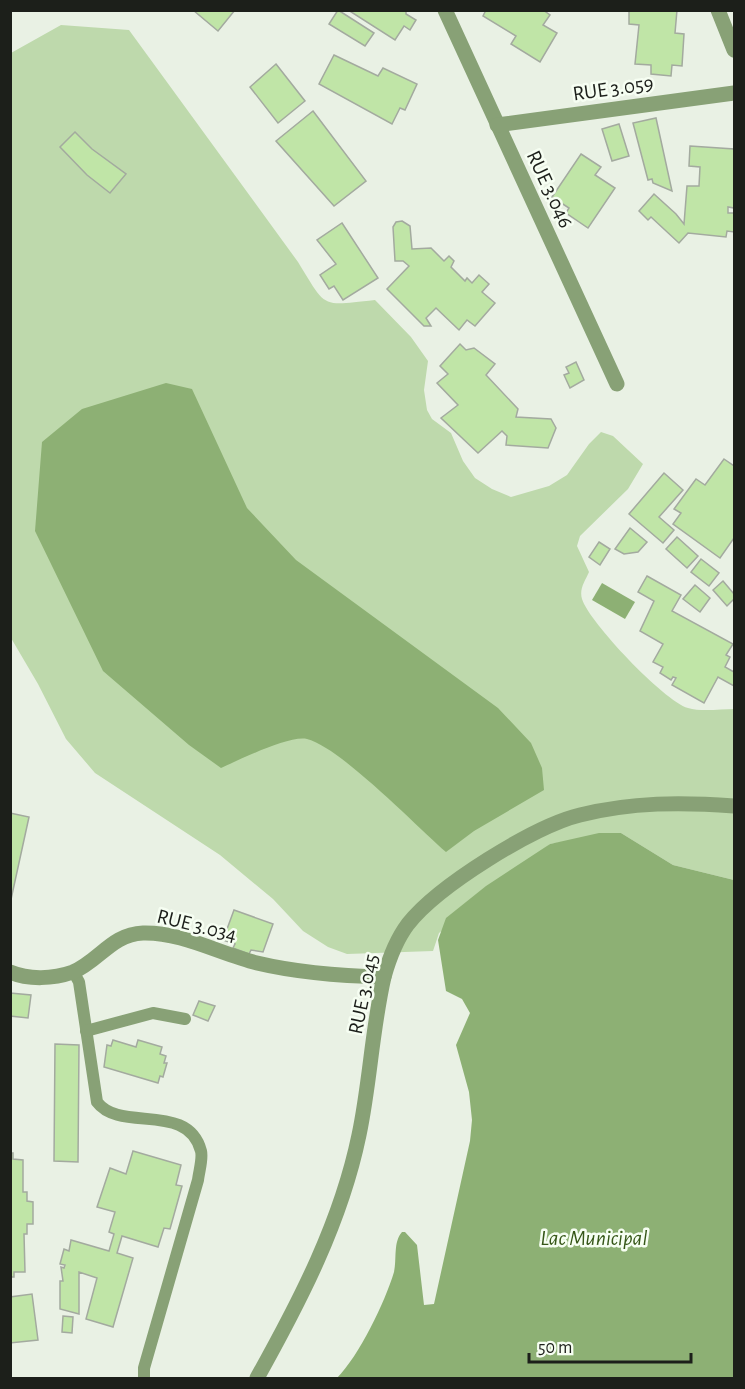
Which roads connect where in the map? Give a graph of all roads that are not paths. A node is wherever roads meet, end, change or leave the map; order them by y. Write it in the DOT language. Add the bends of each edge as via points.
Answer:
graph roads {
  1 [pos="445,10"];
  2 [pos="718,10"];
  3 [pos="735,50"];
  4 [pos="735,93"];
  5 [pos="497,124"];
  6 [pos="617,384"];
  7 [pos="735,806"];
  8 [pos="73,971"];
  9 [pos="10,972"];
  10 [pos="384,978"];
  11 [pos="185,1019"];
  12 [pos="86,1031"];
  13 [pos="144,1378"];
  14 [pos="256,1378"];
  1 -- 5 [label="street, RUE 3.046"];
  2 -- 3 [label="street"];
  4 -- 5 [label="street, RUE 3.059"];
  5 -- 6 [label="street, RUE 3.046"];
  7 -- 10 [label="street, RUE 3.045" via="684,802 633,805 578,815 542,829 444,890 409,923 395,945"];
  8 -- 9 [label="street, RUE 3.034" via="26,979"];
  8 -- 10 [label="street, RUE 3.034" via="116,940 142,933 166,935 257,963 324,975"];
  8 -- 12 [label="lane" via="79,982"];
  10 -- 14 [label="street, RUE 3.045" via="359,1136 345,1188 316,1267"];
  11 -- 12 [label="lane" via="153,1013"];
  12 -- 13 [label="lane" via="94,1094 102,1109 171,1121 190,1132 201,1152 198,1179"];
}
